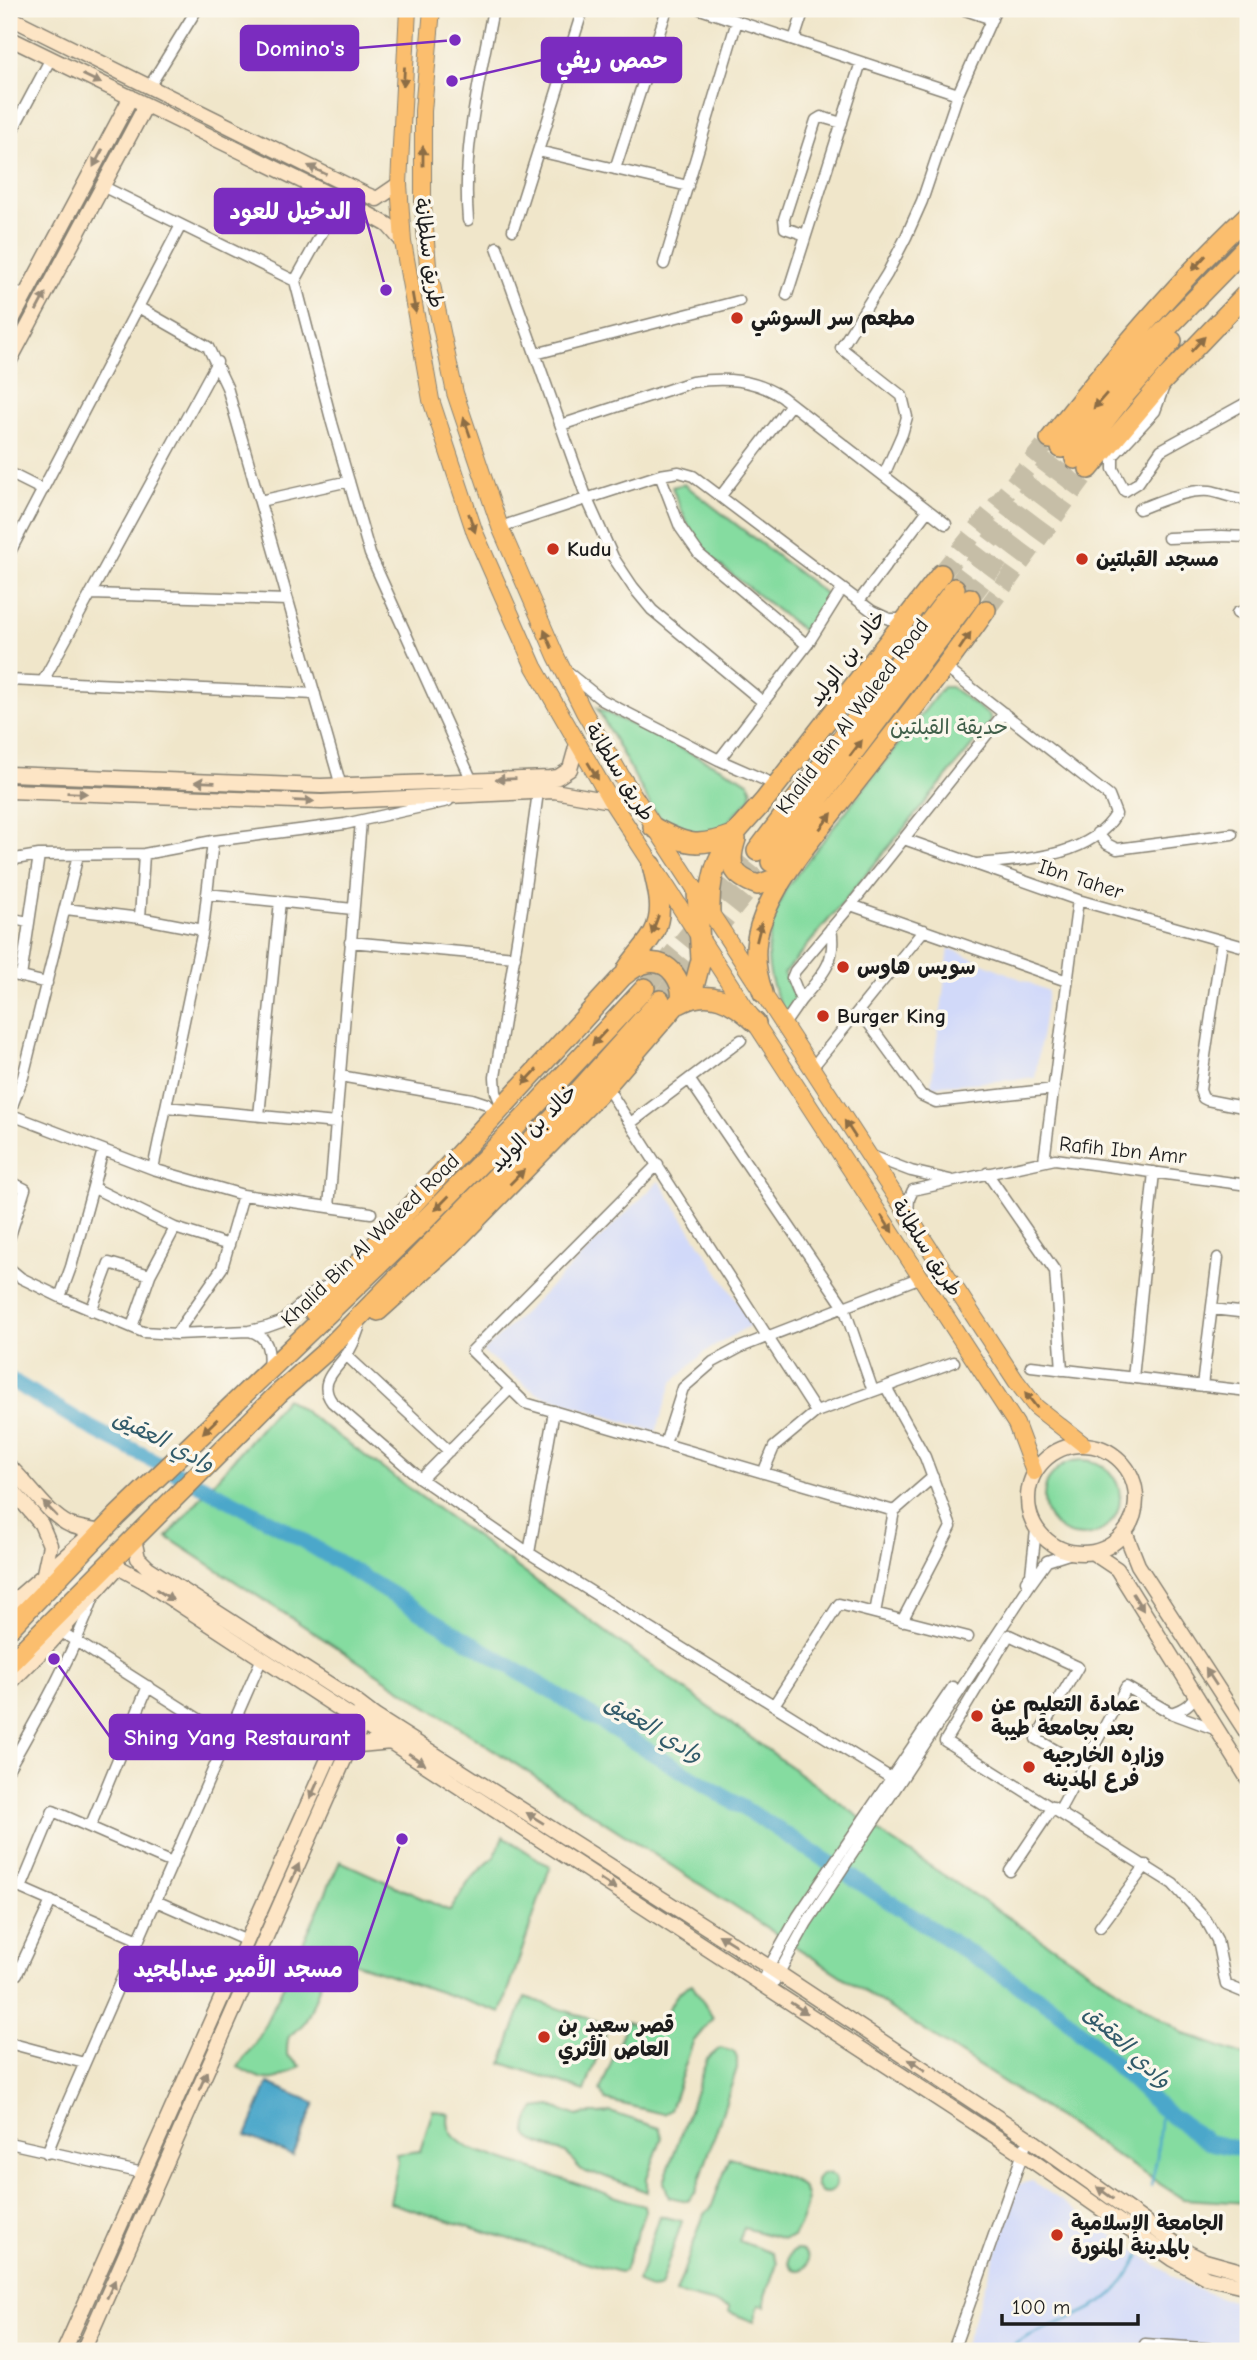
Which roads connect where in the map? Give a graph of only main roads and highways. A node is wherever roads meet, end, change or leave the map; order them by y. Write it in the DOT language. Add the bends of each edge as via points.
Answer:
graph roads {
  1 [pos="408,9"];
  2 [pos="432,9"];
  3 [pos="9,17"];
  4 [pos="9,38"];
  5 [pos="131,97"];
  6 [pos="146,105"];
  7 [pos="399,184"];
  8 [pos="1248,215"];
  9 [pos="404,242"];
  10 [pos="1248,245"];
  11 [pos="1248,261"];
  12 [pos="1248,292"];
  13 [pos="9,327"];
  14 [pos="9,362"];
  15 [pos="1069,454"];
  16 [pos="941,574"];
  17 [pos="962,593"];
  18 [pos="986,610"];
  19 [pos="577,744"];
  20 [pos="9,774"];
  21 [pos="473,788"];
  22 [pos="9,791"];
  23 [pos="611,801"];
  24 [pos="653,827"];
  25 [pos="736,833"];
  26 [pos="771,863"];
  27 [pos="653,865"];
  28 [pos="697,892"];
  29 [pos="710,912"];
  30 [pos="705,945"];
  31 [pos="624,975"];
  32 [pos="763,993"];
  33 [pos="666,998"];
  34 [pos="756,1023"];
  35 [pos="300,1340"];
  36 [pos="323,1354"];
  37 [pos="1083,1444"];
  38 [pos="9,1466"];
  39 [pos="1034,1472"];
  40 [pos="15,1485"];
  41 [pos="107,1525"];
  42 [pos="1125,1532"];
  43 [pos="136,1537"];
  44 [pos="1093,1553"];
  45 [pos="111,1568"];
  46 [pos="44,1573"];
  47 [pos="9,1605"];
  48 [pos="9,1629"];
  49 [pos="18,1664"];
  50 [pos="9,1672"];
  51 [pos="9,1684"];
  52 [pos="338,1708"];
  53 [pos="360,1717"];
  54 [pos="1248,1734"];
  55 [pos="336,1741"];
  56 [pos="391,1742"];
  57 [pos="348,1751"];
  58 [pos="1248,1779"];
  59 [pos="1248,2273"];
  60 [pos="1248,2287"];
  61 [pos="64,2351"];
  62 [pos="83,2351"];
  1 -- 7 [label="main road, طريق سلطانة, one-way"];
  24 -- 2 [label="main road, طريق سلطانة, one-way" via="583,712 562,667 500,527 455,393 428,266 423,205 423,111"];
  7 -- 3 [label="main road, one-way" via="377,199"];
  4 -- 5 [label="main road, one-way"];
  5 -- 6 [label="main road"];
  5 -- 13 [label="main road, one-way"];
  6 -- 9 [label="main road" via="388,225"];
  14 -- 6 [label="main road, one-way"];
  7 -- 9 [label="main road, طريق سلطانة"];
  8 -- 15 [label="highway, one-way" via="1132,336"];
  9 -- 19 [label="main road, طريق سلطانة, one-way" via="431,400 475,533 534,667"];
  10 -- 15 [label="highway, one-way" via="1135,361"];
  11 -- 15 [label="highway"];
  15 -- 12 [label="highway, one-way" via="1164,380"];
  16 -- 25 [label="highway, خالد بن الوليد"];
  17 -- 26 [label="highway, Khalid Bin Al Waleed Road"];
  26 -- 18 [label="highway, one-way" via="946,668"];
  19 -- 21 [label="main road, one-way" via="570,769 558,777"];
  19 -- 23 [label="main road, طريق سلطانة, one-way"];
  21 -- 20 [label="main road, one-way"];
  22 -- 21 [label="main road, one-way" via="323,802"];
  21 -- 23 [label="main road" via="554,791"];
  23 -- 27 [label="main road, طريق سلطانة"];
  24 -- 25 [label="highway" via="697,844"];
  24 -- 28 [label="main road, طريق سلطانة"];
  25 -- 26 [label="highway" via="731,863 746,881 758,886"];
  25 -- 29 [label="highway, خالد بن الوليد" via="713,870"];
  32 -- 26 [label="highway, one-way" via="755,961"];
  27 -- 30 [label="main road, طريق سلطانة"];
  27 -- 31 [label="highway, خالد بن الوليد, one-way" via="659,917 655,931"];
  28 -- 29 [label="main road, طريق سلطانة"];
  28 -- 30 [label="highway, خالد بن الوليد"];
  29 -- 30 [label="highway, خالد بن الوليد"];
  29 -- 32 [label="main road, طريق سلطانة"];
  30 -- 33 [label="highway, خالد بن الوليد" via="698,978"];
  30 -- 34 [label="main road, طريق سلطانة"];
  31 -- 33 [label="highway" via="645,963 661,964 680,980 682,993"];
  31 -- 35 [label="highway, خالد بن الوليد, one-way" via="344,1278 306,1321"];
  37 -- 32 [label="main road, طريق سلطانة, one-way" via="1036,1407"];
  33 -- 34 [label="highway" via="717,997 737,1006"];
  33 -- 35 [label="highway, Khalid Bin Al Waleed Road, one-way" via="492,1152"];
  33 -- 36 [label="highway, Khalid Bin Al Waleed Road"];
  36 -- 33 [label="highway, خالد بن الوليد, one-way" via="338,1349 450,1246 606,1086"];
  34 -- 39 [label="main road, طريق سلطانة, one-way" via="1016,1424"];
  35 -- 41 [label="highway, Khalid Bin Al Waleed Road, one-way"];
  36 -- 43 [label="highway, Khalid Bin Al Waleed Road"];
  37 -- 39 [label="main road" via="1047,1456"];
  37 -- 42 [label="main road" via="1118,1457 1128,1470 1135,1485 1135,1511"];
  38 -- 40 [label="main road"];
  39 -- 44 [label="main road" via="1027,1501 1036,1530 1052,1545 1072,1553"];
  41 -- 40 [label="main road, one-way" via="68,1524"];
  40 -- 46 [label="main road" via="50,1545"];
  41 -- 46 [label="main road"];
  41 -- 48 [label="highway"];
  42 -- 44 [label="main road"];
  54 -- 42 [label="main road, one-way" via="1138,1565"];
  43 -- 45 [label="highway"];
  43 -- 53 [label="main road" via="138,1558 148,1568"];
  44 -- 58 [label="main road, one-way" via="1117,1569"];
  45 -- 49 [label="highway"];
  45 -- 49 [label="main road" via="60,1631"];
  45 -- 52 [label="main road, one-way" via="142,1580"];
  46 -- 47 [label="main road"];
  49 -- 50 [label="highway"];
  49 -- 51 [label="main road"];
  52 -- 53 [label="main road"];
  52 -- 55 [label="main road" via="343,1724"];
  53 -- 55 [label="main road"];
  53 -- 56 [label="main road"];
  53 -- 57 [label="main road"];
  59 -- 53 [label="main road, one-way" via="1186,2252 1030,2139 774,1970"];
  55 -- 57 [label="main road"];
  55 -- 61 [label="main road, one-way"];
  56 -- 57 [label="main road" via="359,1745"];
  56 -- 60 [label="main road, one-way" via="1021,2152 1173,2259 1206,2277"];
  62 -- 57 [label="main road, one-way"];
}
